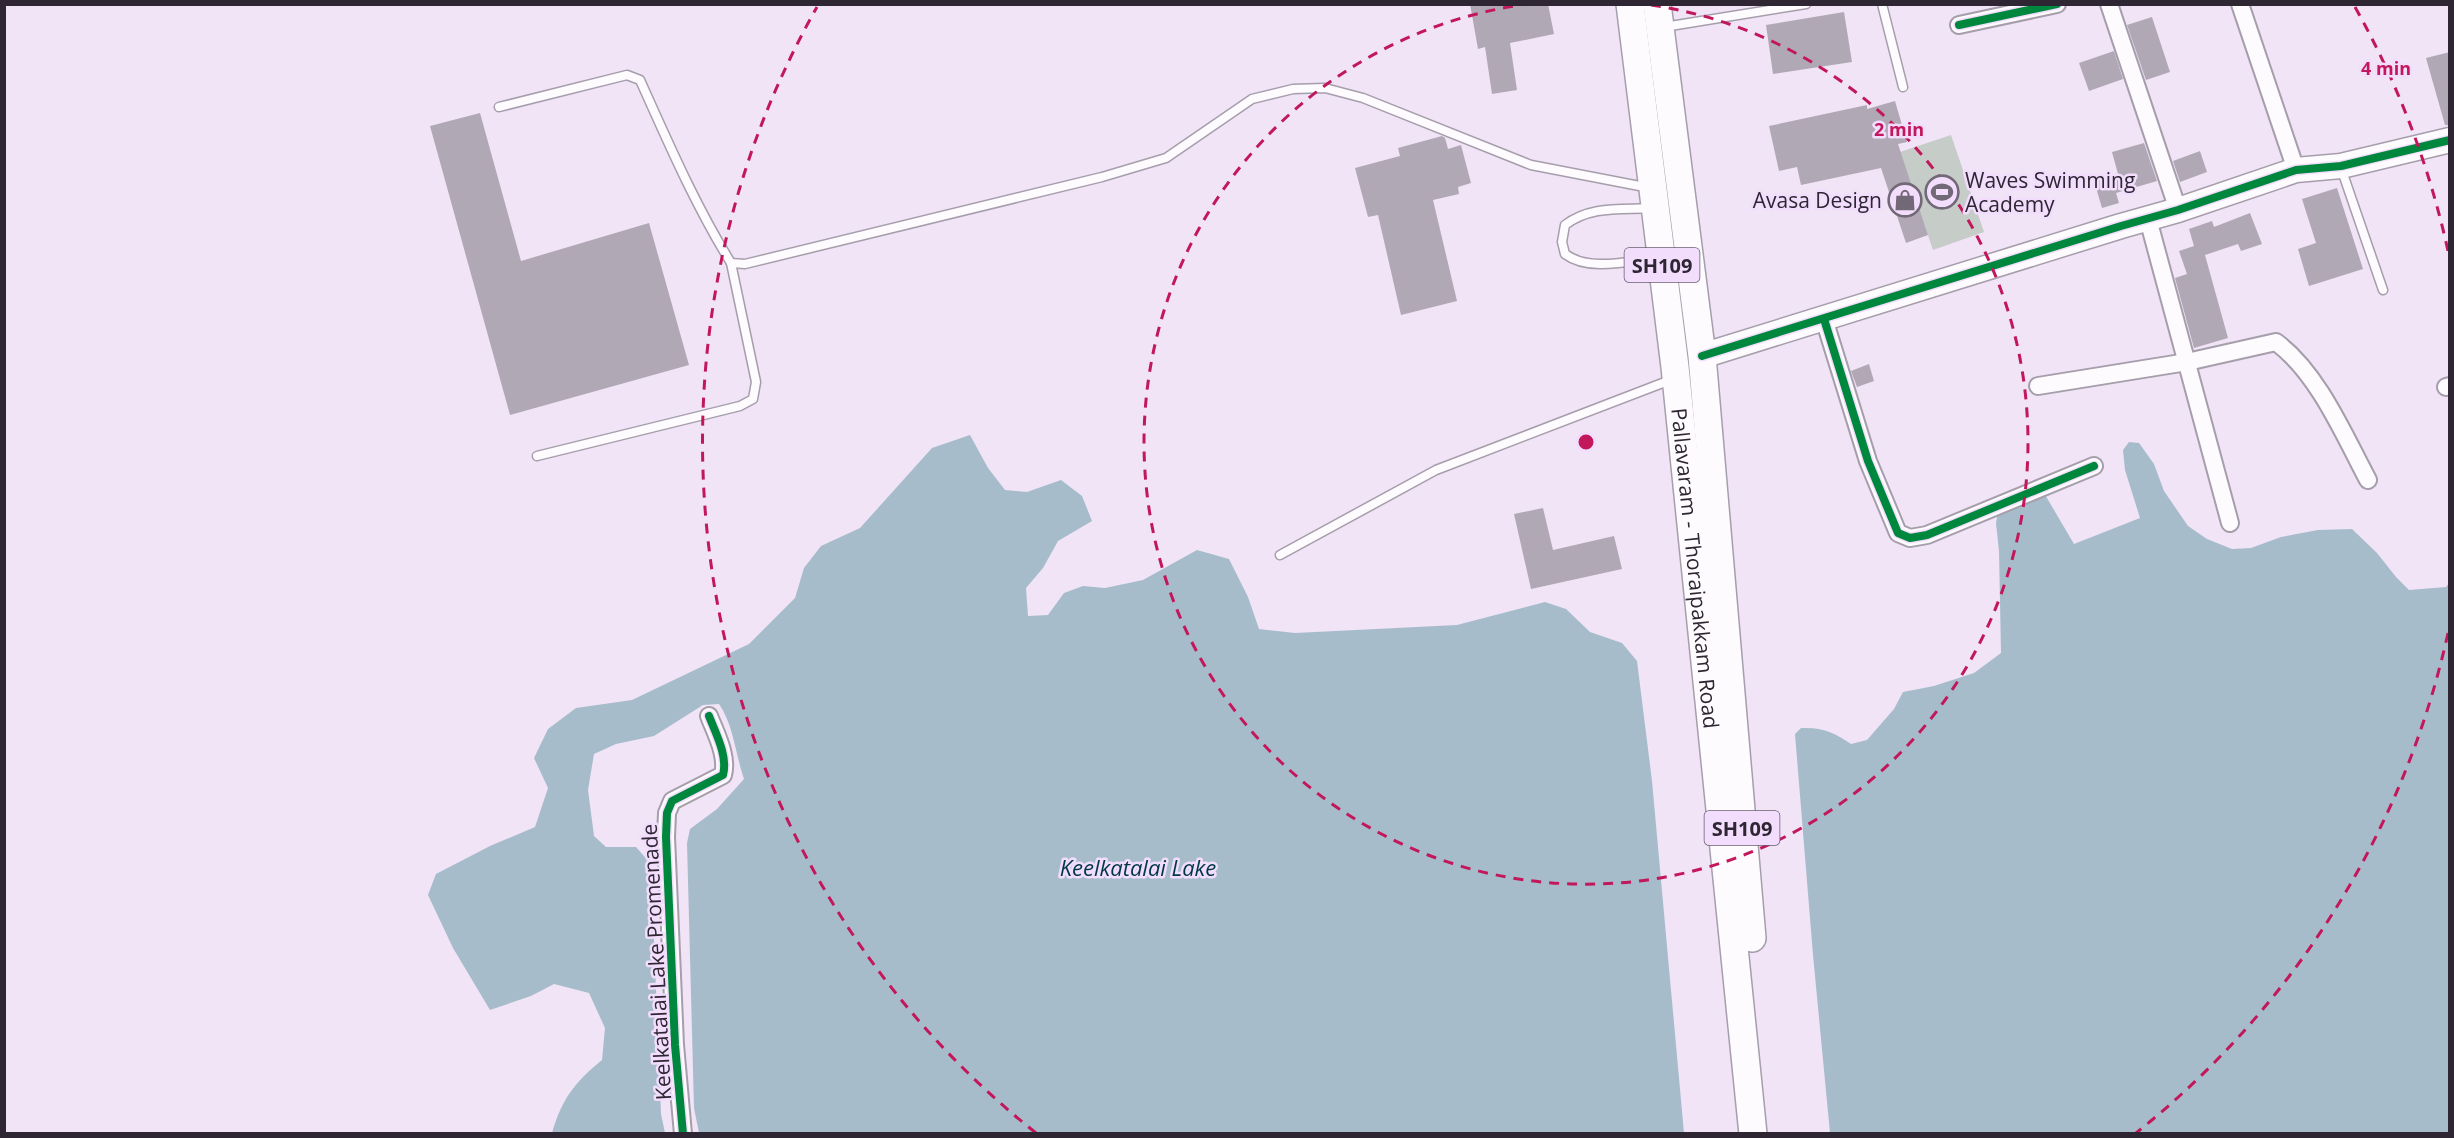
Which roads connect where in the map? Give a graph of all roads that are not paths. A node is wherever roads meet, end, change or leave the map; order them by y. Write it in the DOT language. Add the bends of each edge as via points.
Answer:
graph roads {
  1 [pos="1630,4"];
  2 [pos="1806,4"];
  3 [pos="1882,4"];
  4 [pos="2057,4"];
  5 [pos="2109,4"];
  6 [pos="2240,4"];
  7 [pos="1659,16"];
  8 [pos="1959,25"];
  9 [pos="1903,87"];
  10 [pos="499,107"];
  11 [pos="2450,140"];
  12 [pos="2341,166"];
  13 [pos="2296,170"];
  14 [pos="1654,199"];
  15 [pos="2178,210"];
  16 [pos="2148,219"];
  17 [pos="1662,258"];
  18 [pos="731,263"];
  19 [pos="2383,290"];
  20 [pos="1824,319"];
  21 [pos="1702,356"];
  22 [pos="2187,362"];
  23 [pos="1676,378"];
  24 [pos="2038,386"];
  25 [pos="537,456"];
  26 [pos="2094,466"];
  27 [pos="2368,480"];
  28 [pos="2230,523"];
  29 [pos="1280,555"];
  30 [pos="709,716"];
  31 [pos="684,1134"];
  32 [pos="1753,1134"];
  33 [pos="1768,1134"];
  1 -- 14 [label="main road, Pallavaram - Thoraipakkam Road / SH109"];
  2 -- 7 [label="lane"];
  3 -- 9 [label="lane"];
  4 -- 8 [label="street"];
  5 -- 15 [label="street"];
  6 -- 13 [label="street"];
  7 -- 21 [label="main road, Pallavaram - Thoraipakkam Road / SH109"];
  10 -- 18 [label="lane" via="627,75 640,80 688,186"];
  11 -- 12 [label="street"];
  12 -- 13 [label="street"];
  12 -- 19 [label="lane"];
  13 -- 15 [label="street"];
  14 -- 17 [label="main road, Pallavaram - Thoraipakkam Road / SH109"];
  14 -- 17 [label="lane" via="1578,215 1565,225 1562,242 1565,254 1575,262"];
  14 -- 18 [label="lane" via="1531,165 1363,98 1325,88 1293,89 1252,99 1166,158 757,262"];
  15 -- 16 [label="street"];
  16 -- 20 [label="street"];
  16 -- 22 [label="street"];
  17 -- 23 [label="main road, Pallavaram - Thoraipakkam Road / SH109"];
  18 -- 25 [label="lane" via="756,382 753,399 740,406"];
  20 -- 21 [label="street"];
  20 -- 26 [label="street" via="1868,461 1898,533 1910,538 1927,536"];
  21 -- 33 [label="main road, Pallavaram - Thoraipakkam Road / SH109"];
  22 -- 24 [label="street"];
  22 -- 27 [label="street" via="2276,342 2291,353 2329,407"];
  22 -- 28 [label="street"];
  23 -- 29 [label="lane" via="1436,470"];
  23 -- 32 [label="main road, Pallavaram - Thoraipakkam Road / SH109"];
  30 -- 31 [label="street, Keelkatalai Lake Promenade" via="723,754 723,775 672,801 667,813 675,1045"];
}
